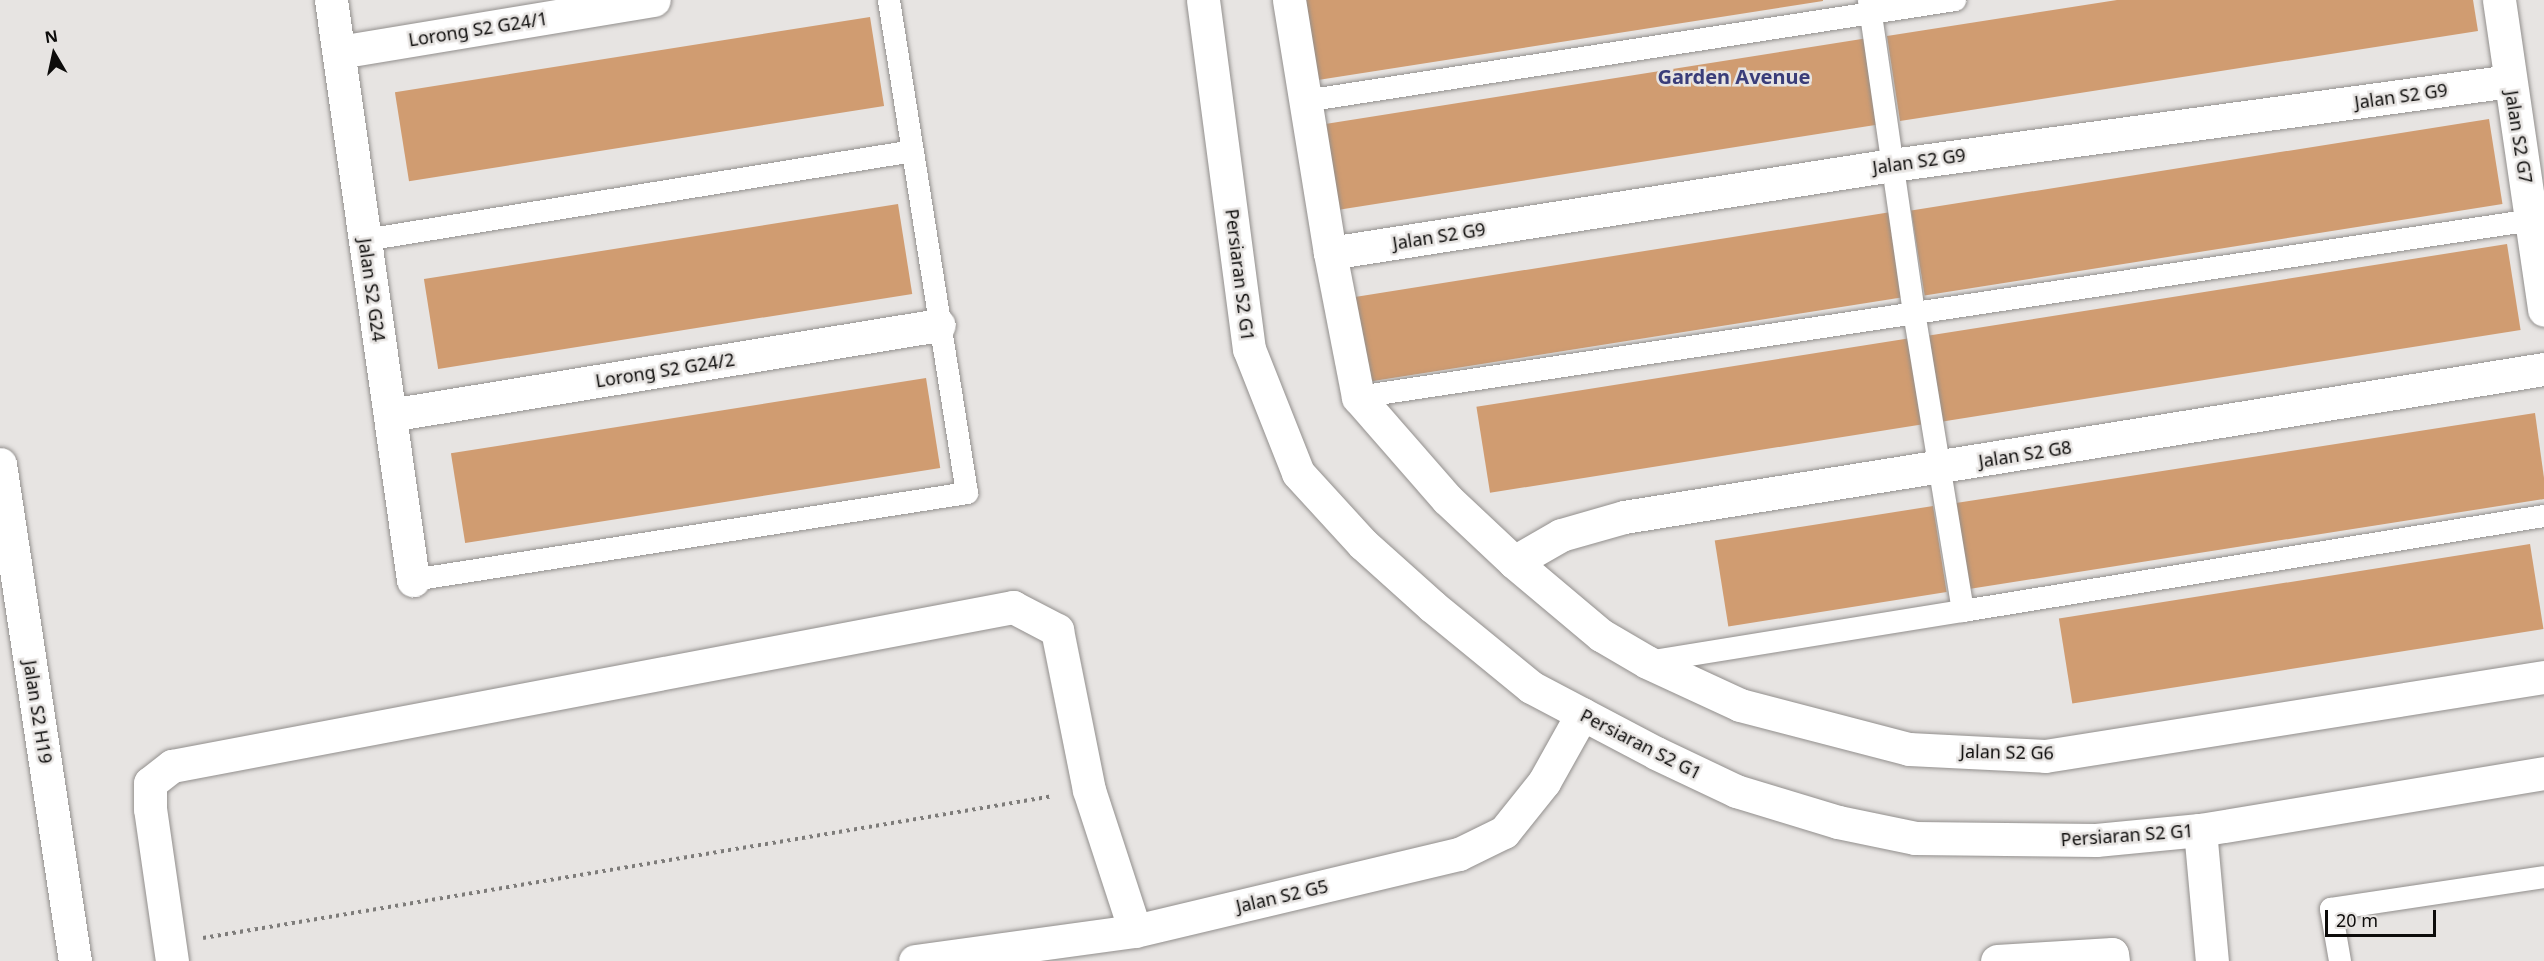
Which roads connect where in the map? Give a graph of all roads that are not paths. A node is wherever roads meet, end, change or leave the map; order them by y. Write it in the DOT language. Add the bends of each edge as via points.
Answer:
graph roads {
  1 [pos="331,0"];
  2 [pos="654,0"];
  3 [pos="889,0"];
  4 [pos="1203,0"];
  5 [pos="1289,0"];
  6 [pos="1955,0"];
  7 [pos="2499,0"];
  8 [pos="1870,6"];
  9 [pos="339,52"];
  10 [pos="2510,81"];
  11 [pos="1305,101"];
  12 [pos="913,151"];
  13 [pos="1892,165"];
  14 [pos="2532,220"];
  15 [pos="365,240"];
  16 [pos="1330,253"];
  17 [pos="2544,310"];
  18 [pos="1914,313"];
  19 [pos="939,325"];
  20 [pos="2544,369"];
  21 [pos="1358,397"];
  22 [pos="390,415"];
  23 [pos="0,464"];
  24 [pos="1939,467"];
  25 [pos="2544,516"];
  26 [pos="1514,562"];
  27 [pos="413,580"];
  28 [pos="1963,611"];
  29 [pos="1647,662"];
  30 [pos="2544,677"];
  31 [pos="1582,714"];
  32 [pos="2544,773"];
  33 [pos="2200,830"];
  34 [pos="2544,877"];
  35 [pos="1135,931"];
  36 [pos="170,952"];
  37 [pos="75,961"];
  38 [pos="915,961"];
  39 [pos="1997,961"];
  40 [pos="2113,961"];
  41 [pos="2212,961"];
  42 [pos="2340,961"];
  1 -- 9 [label="street, Jalan S2 G24"];
  2 -- 9 [label="street, Lorong S2 G24/1"];
  3 -- 12 [label="lane"];
  4 -- 31 [label="street, Persiaran S2 G1" via="1249,349 1298,473 1363,544 1432,606 1532,687"];
  5 -- 11 [label="street"];
  6 -- 8 [label="lane"];
  7 -- 10 [label="street, Jalan S2 G7"];
  8 -- 11 [label="lane"];
  8 -- 13 [label="lane"];
  9 -- 15 [label="street, Jalan S2 G24"];
  10 -- 13 [label="street, Jalan S2 G9"];
  10 -- 14 [label="street, Jalan S2 G7"];
  11 -- 16 [label="street"];
  12 -- 15 [label="lane"];
  12 -- 19 [label="lane"];
  13 -- 16 [label="street, Jalan S2 G9"];
  13 -- 18 [label="lane"];
  14 -- 17 [label="street, Jalan S2 G7"];
  14 -- 18 [label="lane"];
  15 -- 22 [label="street, Jalan S2 G24"];
  16 -- 21 [label="street"];
  18 -- 21 [label="lane"];
  18 -- 24 [label="lane"];
  19 -- 22 [label="street, Lorong S2 G24/2"];
  19 -- 27 [label="lane" via="967,493"];
  20 -- 24 [label="street, Jalan S2 G8"];
  21 -- 26 [label="street, Jalan S2 G6" via="1447,500"];
  22 -- 27 [label="street, Jalan S2 G24"];
  23 -- 37 [label="street, Jalan S2 H19"];
  24 -- 26 [label="street, Jalan S2 G8" via="1624,517 1561,535"];
  24 -- 28 [label="lane"];
  25 -- 28 [label="lane"];
  26 -- 29 [label="street, Jalan S2 G6" via="1601,635"];
  28 -- 29 [label="lane"];
  29 -- 30 [label="street, Jalan S2 G6" via="1740,705 1909,749 2045,756"];
  31 -- 33 [label="street, Persiaran S2 G1" via="1736,791 1838,822 1915,838 2096,840"];
  31 -- 35 [label="street, Jalan S2 G5" via="1544,782 1504,832 1459,854"];
  32 -- 33 [label="street, Persiaran S2 G1"];
  33 -- 41 [label="street"];
  34 -- 42 [label="lane" via="2331,909"];
  35 -- 36 [label="street" via="1089,790 1057,630 1013,607 172,766 150,783 150,809"];
  35 -- 38 [label="street, Jalan S2 G5"];
  39 -- 40 [label="street" via="2112,954"];
}
